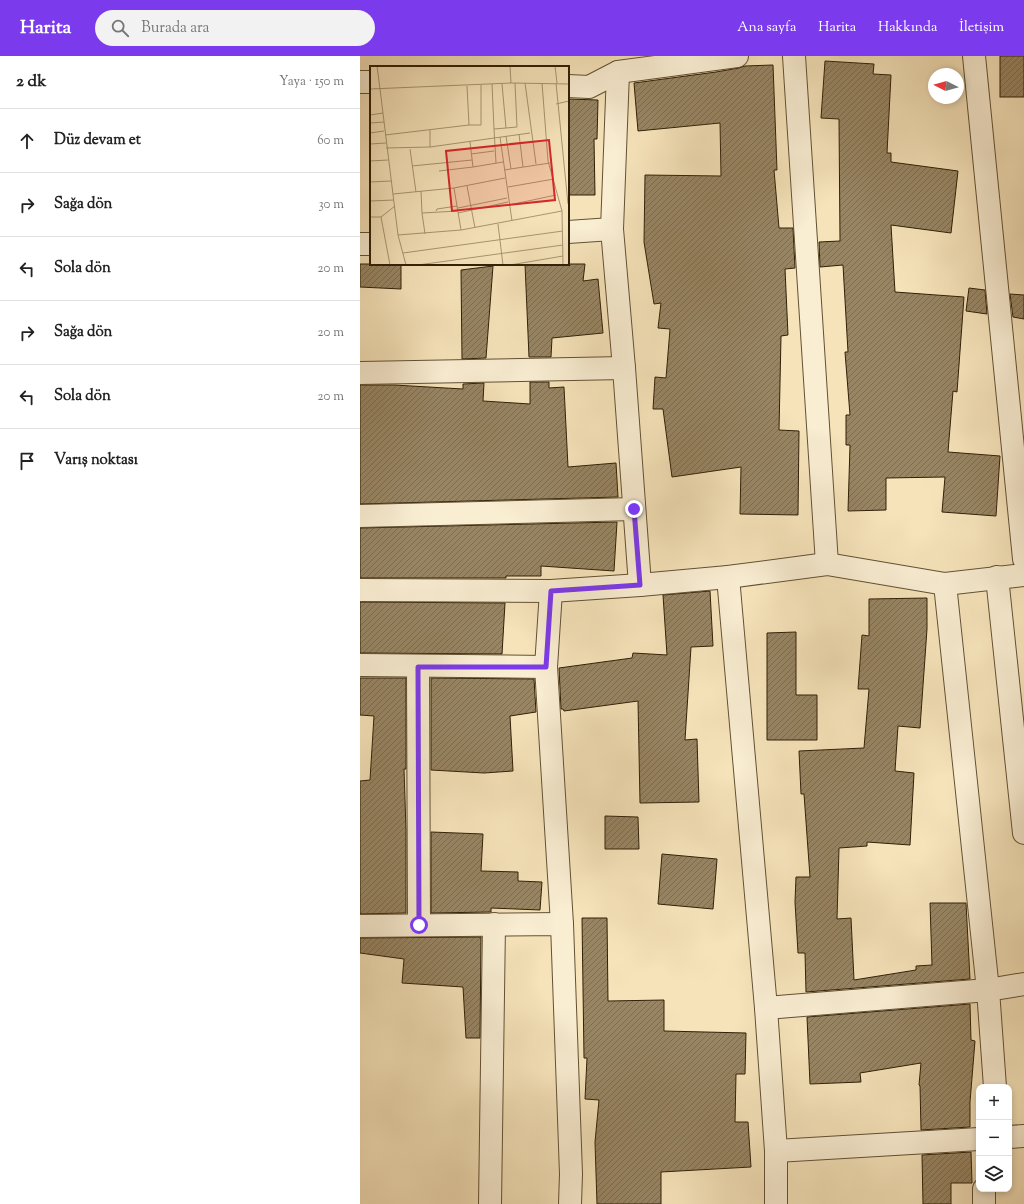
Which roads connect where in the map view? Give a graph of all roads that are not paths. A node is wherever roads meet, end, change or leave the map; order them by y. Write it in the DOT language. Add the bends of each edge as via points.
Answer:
graph roads {
  1 [pos="737,56"];
  2 [pos="794,56"];
  3 [pos="974,56"];
  4 [pos="618,72"];
  5 [pos="569,86"];
  6 [pos="612,229"];
  7 [pos="569,232"];
  8 [pos="624,368"];
  9 [pos="360,373"];
  10 [pos="634,509"];
  11 [pos="360,516"];
  12 [pos="1024,559"];
  13 [pos="827,564"];
  14 [pos="1024,575"];
  15 [pos="728,577"];
  16 [pos="997,577"];
  17 [pos="945,584"];
  18 [pos="640,585"];
  19 [pos="360,590"];
  20 [pos="551,591"];
  21 [pos="360,666"];
  22 [pos="418,667"];
  23 [pos="546,667"];
  24 [pos="1024,833"];
  25 [pos="494,924"];
  26 [pos="562,924"];
  27 [pos="419,925"];
  28 [pos="360,926"];
  29 [pos="1024,984"];
  30 [pos="988,990"];
  31 [pos="766,1008"];
  32 [pos="995,1084"];
  33 [pos="1024,1136"];
  34 [pos="1012,1137"];
  35 [pos="976,1139"];
  36 [pos="776,1151"];
  37 [pos="984,1192"];
  38 [pos="490,1204"];
  39 [pos="570,1204"];
  40 [pos="776,1204"];
  41 [pos="984,1204"];
  1 -- 4 [label="street"];
  2 -- 13 [label="street"];
  3 -- 12 [label="street"];
  4 -- 5 [label="street" via="589,87"];
  4 -- 6 [label="street"];
  6 -- 7 [label="street"];
  6 -- 8 [label="street"];
  8 -- 9 [label="street"];
  8 -- 10 [label="street"];
  10 -- 11 [label="street"];
  10 -- 18 [label="street"];
  13 -- 15 [label="street"];
  13 -- 17 [label="street"];
  14 -- 16 [label="street"];
  15 -- 18 [label="street"];
  15 -- 31 [label="street"];
  16 -- 17 [label="street"];
  16 -- 24 [label="street"];
  17 -- 30 [label="street"];
  18 -- 20 [label="street"];
  19 -- 20 [label="street"];
  20 -- 23 [label="street"];
  21 -- 22 [label="street"];
  22 -- 23 [label="street"];
  22 -- 27 [label="street"];
  23 -- 26 [label="street"];
  25 -- 26 [label="street"];
  25 -- 27 [label="street"];
  25 -- 38 [label="street"];
  26 -- 39 [label="street"];
  27 -- 28 [label="street"];
  29 -- 30 [label="street"];
  30 -- 31 [label="street"];
  30 -- 32 [label="street"];
  31 -- 36 [label="street"];
  33 -- 34 [label="street"];
  35 -- 36 [label="street"];
  36 -- 40 [label="street"];
  37 -- 41 [label="street"];
}
